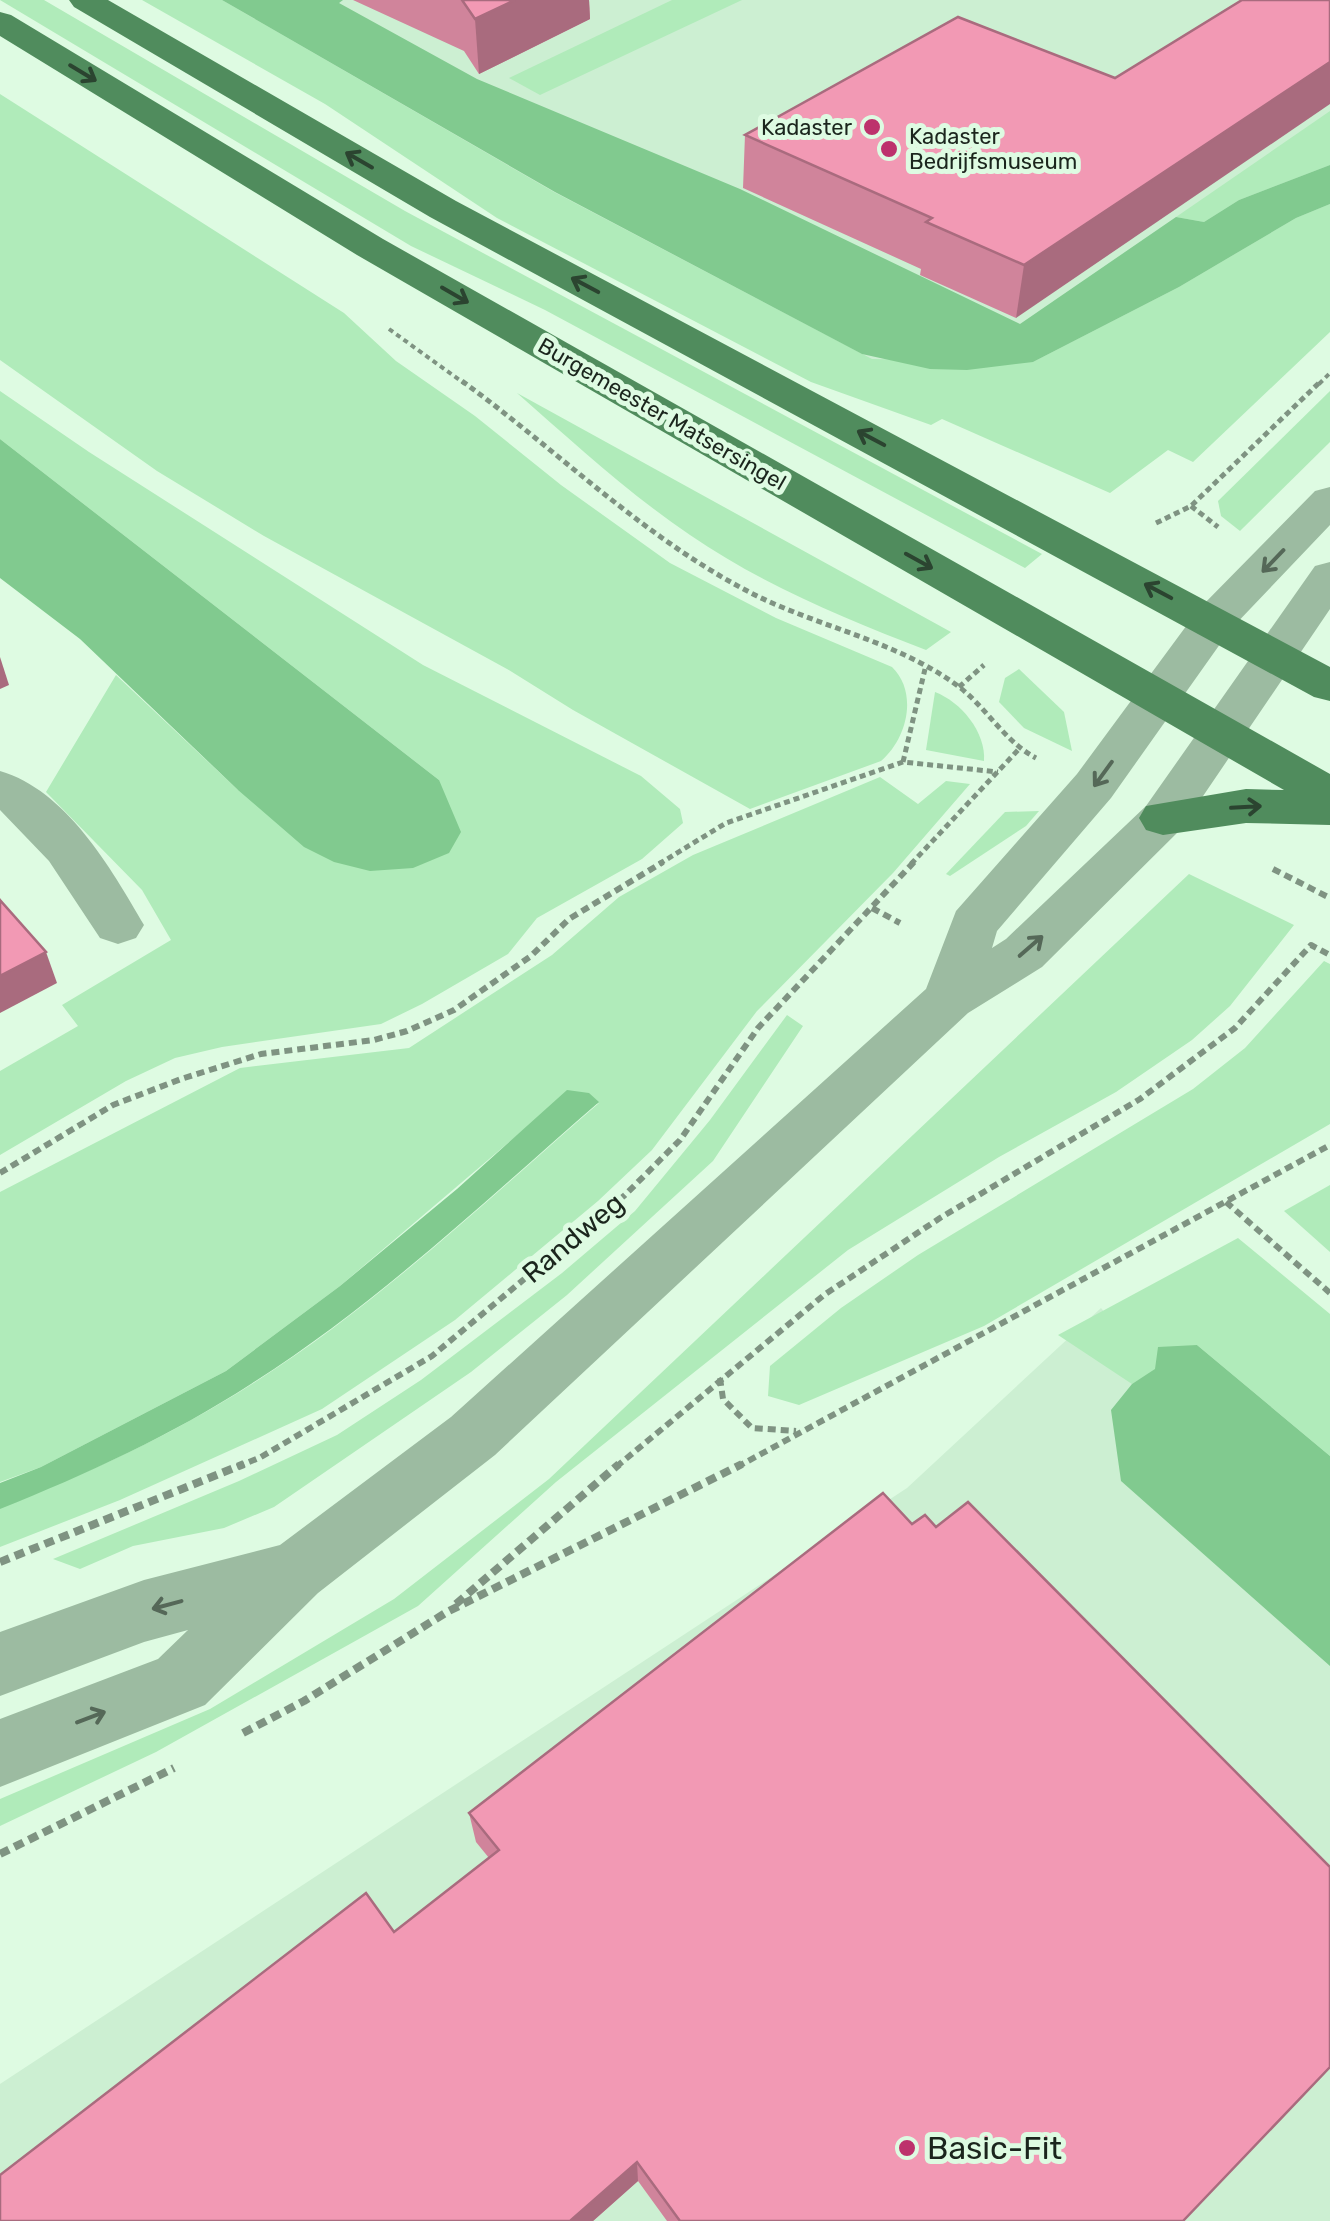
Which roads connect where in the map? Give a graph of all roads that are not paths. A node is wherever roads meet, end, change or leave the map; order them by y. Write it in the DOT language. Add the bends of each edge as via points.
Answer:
graph roads {
  1 [pos="85,0"];
  2 [pos="0,22"];
  3 [pos="1330,500"];
  4 [pos="1330,576"];
  5 [pos="1214,620"];
  6 [pos="1274,654"];
  7 [pos="1330,686"];
  8 [pos="1160,695"];
  9 [pos="1221,730"];
  10 [pos="0,788"];
  11 [pos="1330,794"];
  12 [pos="1330,808"];
  13 [pos="1163,818"];
  14 [pos="118,925"];
  15 [pos="950,999"];
  16 [pos="295,1572"];
  17 [pos="0,1664"];
  18 [pos="0,1753"];
  5 -- 1 [label="main road, one-way" via="443,209"];
  2 -- 8 [label="main road, Burgemeester Matsersingel, one-way" via="370,247"];
  3 -- 5 [label="street, one-way"];
  4 -- 6 [label="street"];
  5 -- 6 [label="main road"];
  5 -- 8 [label="street"];
  6 -- 7 [label="main road"];
  6 -- 9 [label="street"];
  8 -- 9 [label="main road, Burgemeester Matsersingel"];
  8 -- 15 [label="street, one-way" via="1094,786 974,924"];
  9 -- 11 [label="main road, Burgemeester Matsersingel"];
  9 -- 13 [label="street"];
  10 -- 14 [label="street" via="48,826"];
  13 -- 12 [label="main road, one-way" via="1246,806"];
  15 -- 13 [label="street, one-way" via="1024,953"];
  15 -- 16 [label="street" via="472,1436"];
  16 -- 17 [label="street, one-way" via="144,1611"];
  18 -- 16 [label="street, one-way" via="181,1682"];
}
